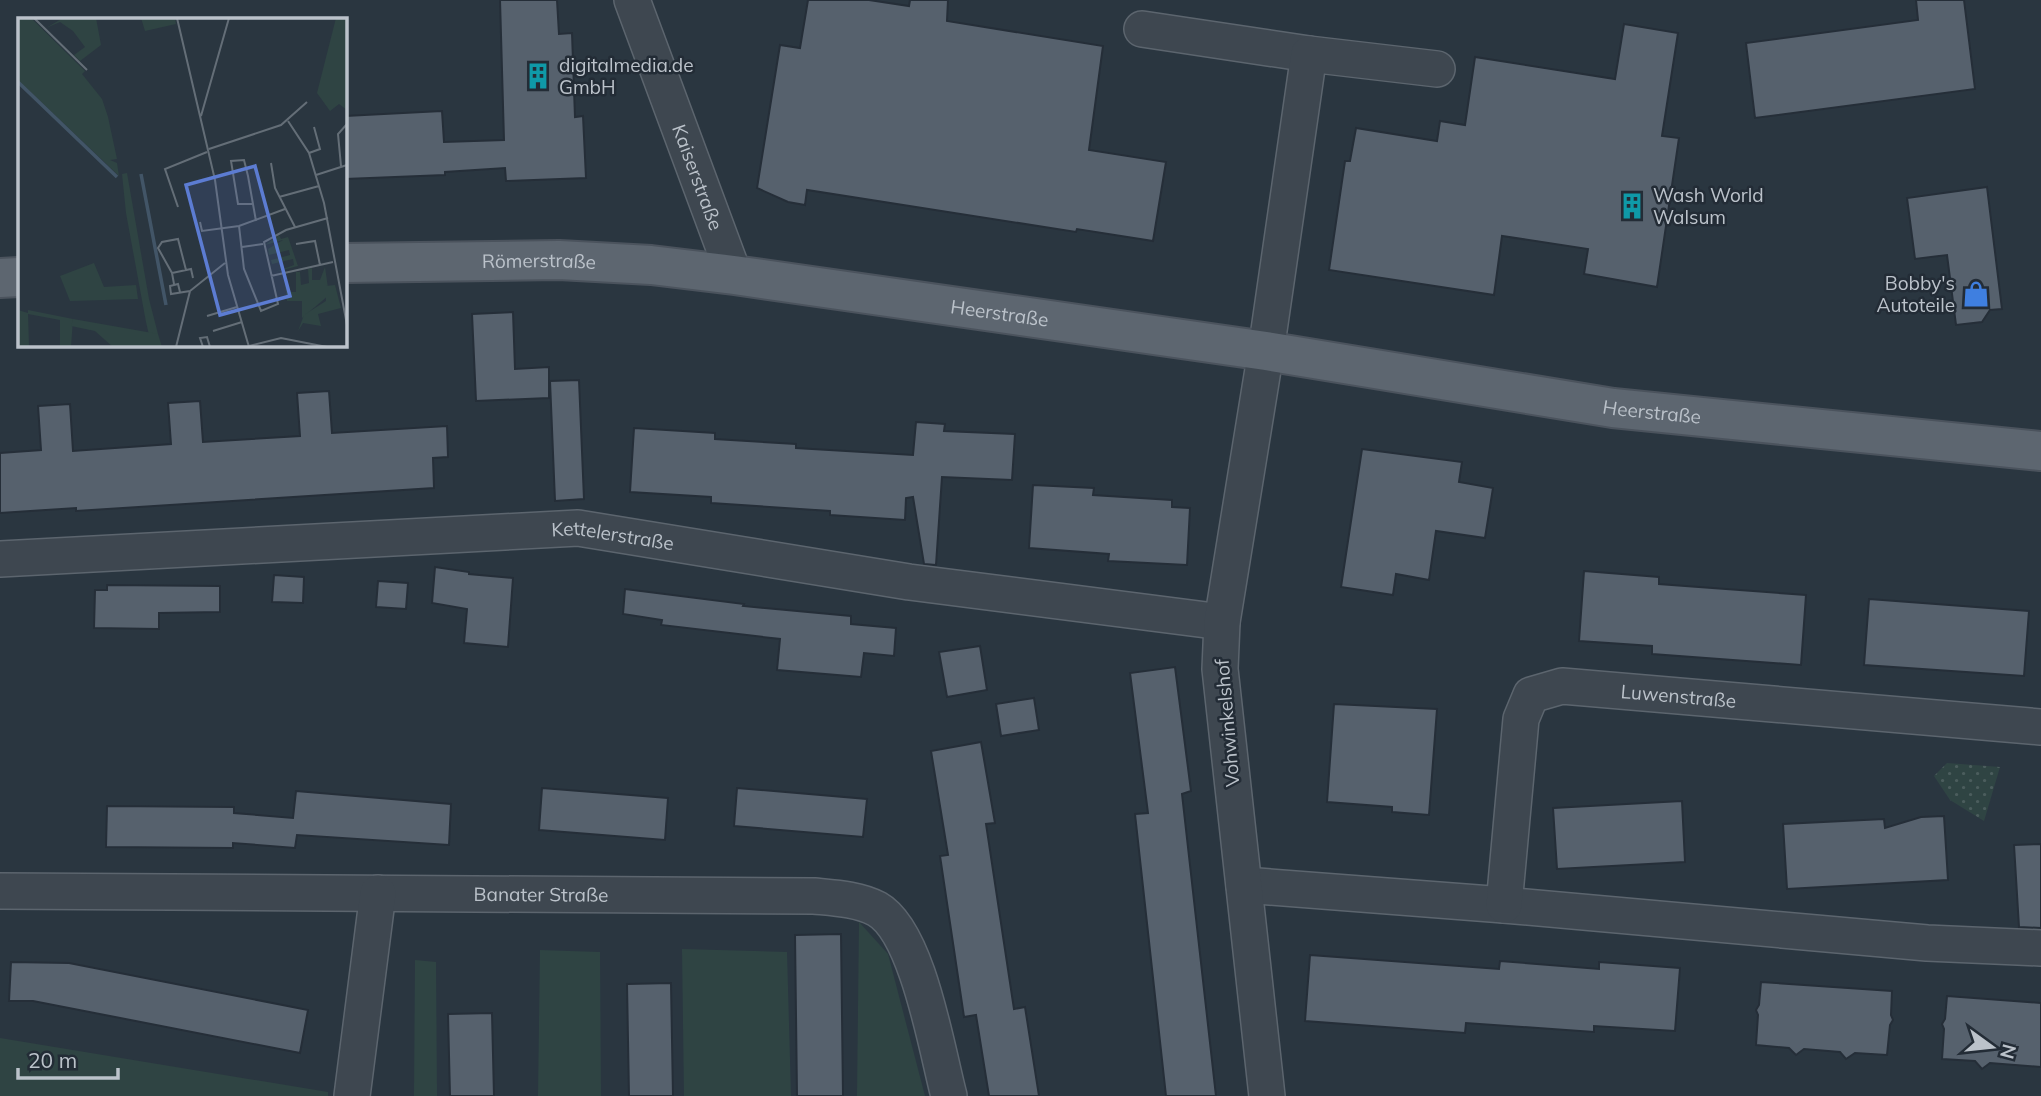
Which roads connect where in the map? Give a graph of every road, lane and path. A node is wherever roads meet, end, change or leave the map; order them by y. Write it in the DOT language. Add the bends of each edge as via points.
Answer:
graph roads {
  1 [pos="632,0"];
  2 [pos="1142,29"];
  3 [pos="1309,54"];
  4 [pos="1437,69"];
  5 [pos="346,263"];
  6 [pos="734,275"];
  7 [pos="18,277"];
  8 [pos="0,278"];
  9 [pos="1266,351"];
  10 [pos="2041,451"];
  11 [pos="0,559"];
  12 [pos="1222,622"];
  13 [pos="2041,727"];
  14 [pos="1244,885"];
  15 [pos="0,891"];
  16 [pos="378,893"];
  17 [pos="1504,905"];
  18 [pos="2041,948"];
  19 [pos="352,1096"];
  20 [pos="949,1096"];
  21 [pos="1267,1096"];
  1 -- 6 [label="street, Kaiserstraße"];
  2 -- 3 [label="street"];
  3 -- 4 [label="street"];
  3 -- 9 [label="street"];
  5 -- 6 [label="main road, Römerstraße" via="559,260"];
  6 -- 9 [label="main road, Heerstraße"];
  7 -- 8 [label="main road"];
  9 -- 10 [label="main road, Heerstraße" via="1614,408"];
  9 -- 12 [label="street, Vohwinkelshof"];
  11 -- 12 [label="street, Kettelerstraße" via="578,528 909,582"];
  12 -- 14 [label="street, Vohwinkelshof" via="1220,669"];
  13 -- 17 [label="street, Luwenstraße" via="1562,686 1531,695 1521,719"];
  14 -- 17 [label="street"];
  14 -- 21 [label="street, Vohwinkelshof"];
  15 -- 16 [label="street, Banater Straße"];
  16 -- 19 [label="street"];
  16 -- 20 [label="street, Banater Straße" via="814,896 847,899 878,910 897,928 914,958"];
  17 -- 18 [label="street" via="1927,943"];
}
